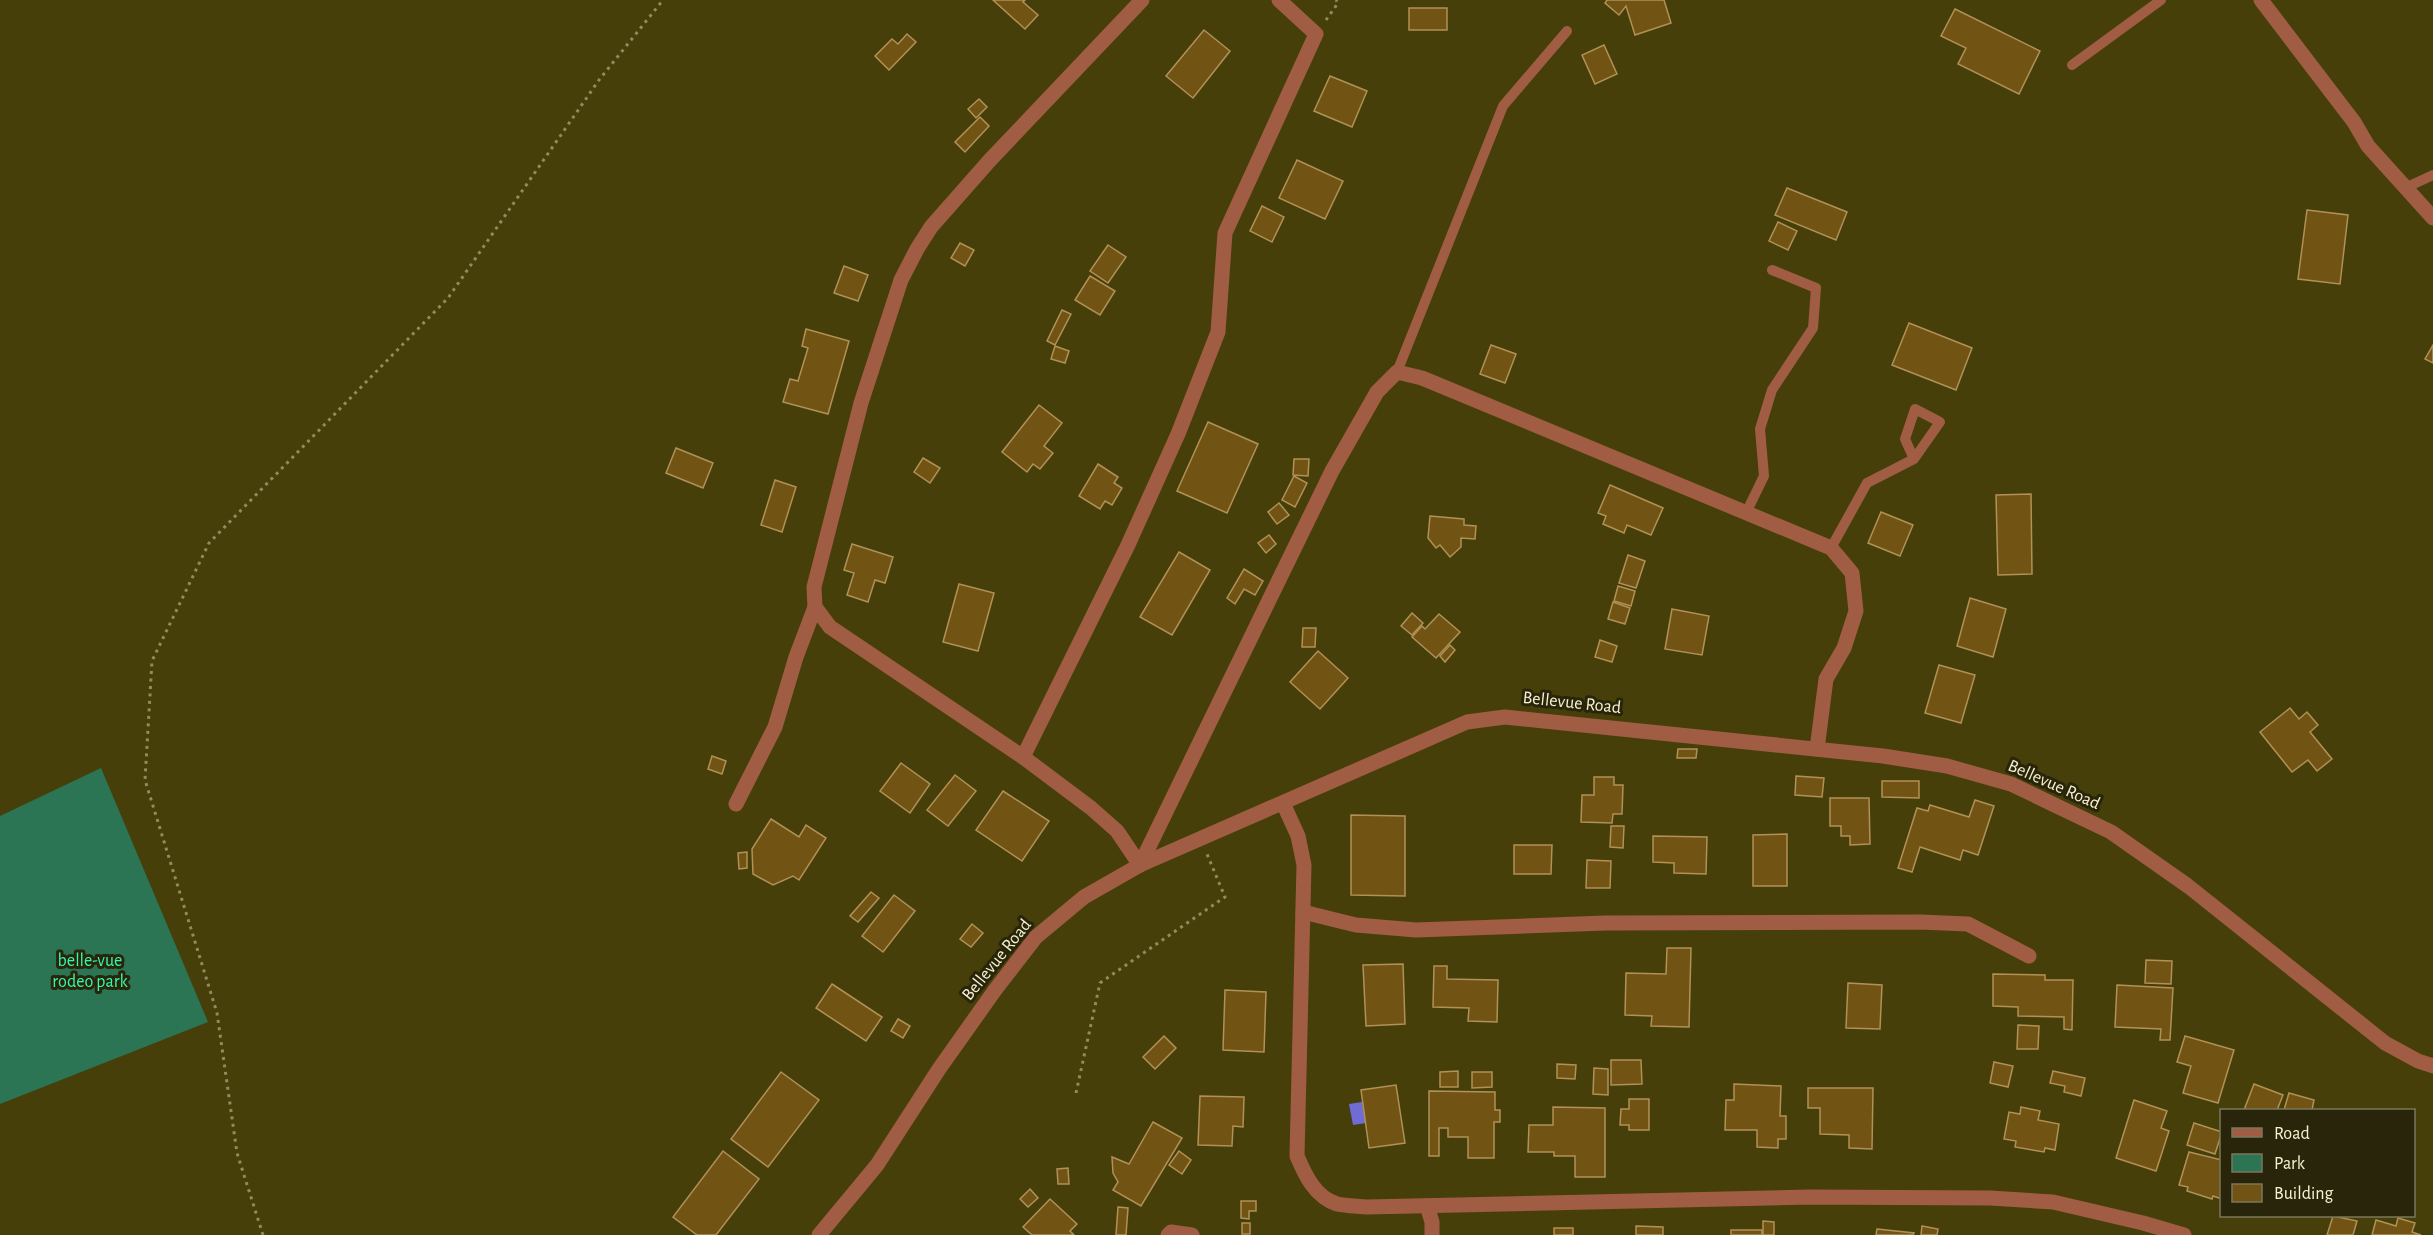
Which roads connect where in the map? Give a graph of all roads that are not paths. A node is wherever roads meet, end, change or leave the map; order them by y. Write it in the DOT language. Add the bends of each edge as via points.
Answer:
graph roads {
  1 [pos="1142,0"];
  2 [pos="1280,0"];
  3 [pos="2161,0"];
  4 [pos="2261,0"];
  5 [pos="1567,31"];
  6 [pos="2072,65"];
  7 [pos="2433,175"];
  8 [pos="2405,188"];
  9 [pos="2433,218"];
  10 [pos="1772,270"];
  11 [pos="1397,372"];
  12 [pos="1914,459"];
  13 [pos="1746,513"];
  14 [pos="1831,548"];
  15 [pos="815,607"];
  16 [pos="1817,749"];
  17 [pos="1023,758"];
  18 [pos="1282,803"];
  19 [pos="736,804"];
  20 [pos="1140,865"];
  21 [pos="1303,912"];
  22 [pos="2029,956"];
  23 [pos="2433,1066"];
  24 [pos="1427,1206"];
  25 [pos="819,1235"];
  26 [pos="1168,1235"];
  27 [pos="1192,1235"];
  28 [pos="1432,1235"];
  29 [pos="2184,1235"];
  1 -- 15 [label="street" via="990,160 931,227 917,249 901,280 861,403 814,587"];
  2 -- 17 [label="street" via="1316,34 1225,233 1218,332 1128,545"];
  3 -- 6 [label="lane"];
  4 -- 8 [label="street" via="2368,146"];
  5 -- 11 [label="lane" via="1503,106"];
  7 -- 8 [label="lane"];
  8 -- 9 [label="street"];
  10 -- 13 [label="lane" via="1816,288 1813,327 1772,390 1760,429 1764,476"];
  11 -- 13 [label="street" via="1422,378"];
  11 -- 20 [label="street" via="1377,392 1332,471"];
  12 -- 14 [label="lane" via="1867,483"];
  13 -- 14 [label="street"];
  14 -- 16 [label="street" via="1852,573 1856,610 1844,648 1826,679"];
  15 -- 17 [label="street" via="830,627"];
  15 -- 19 [label="street" via="775,727"];
  16 -- 18 [label="street, Bellevue Road" via="1504,717 1467,722"];
  16 -- 23 [label="street, Bellevue Road" via="1947,766 2011,784 2073,812 2111,832 2188,886 2385,1043"];
  17 -- 20 [label="street" via="1092,808 1117,831"];
  18 -- 20 [label="street, Bellevue Road"];
  18 -- 21 [label="street" via="1298,836 1302,855"];
  20 -- 25 [label="street, Bellevue Road" via="1084,897 1036,937 939,1069 877,1165"];
  21 -- 22 [label="street" via="1356,926 1416,930 1605,923 1968,924"];
  21 -- 24 [label="street" via="1297,1156 1306,1179 1336,1203 1366,1207"];
  24 -- 28 [label="street"];
  24 -- 29 [label="street" via="1809,1197 1990,1198 2054,1202"];
  26 -- 27 [label="street"];
}
